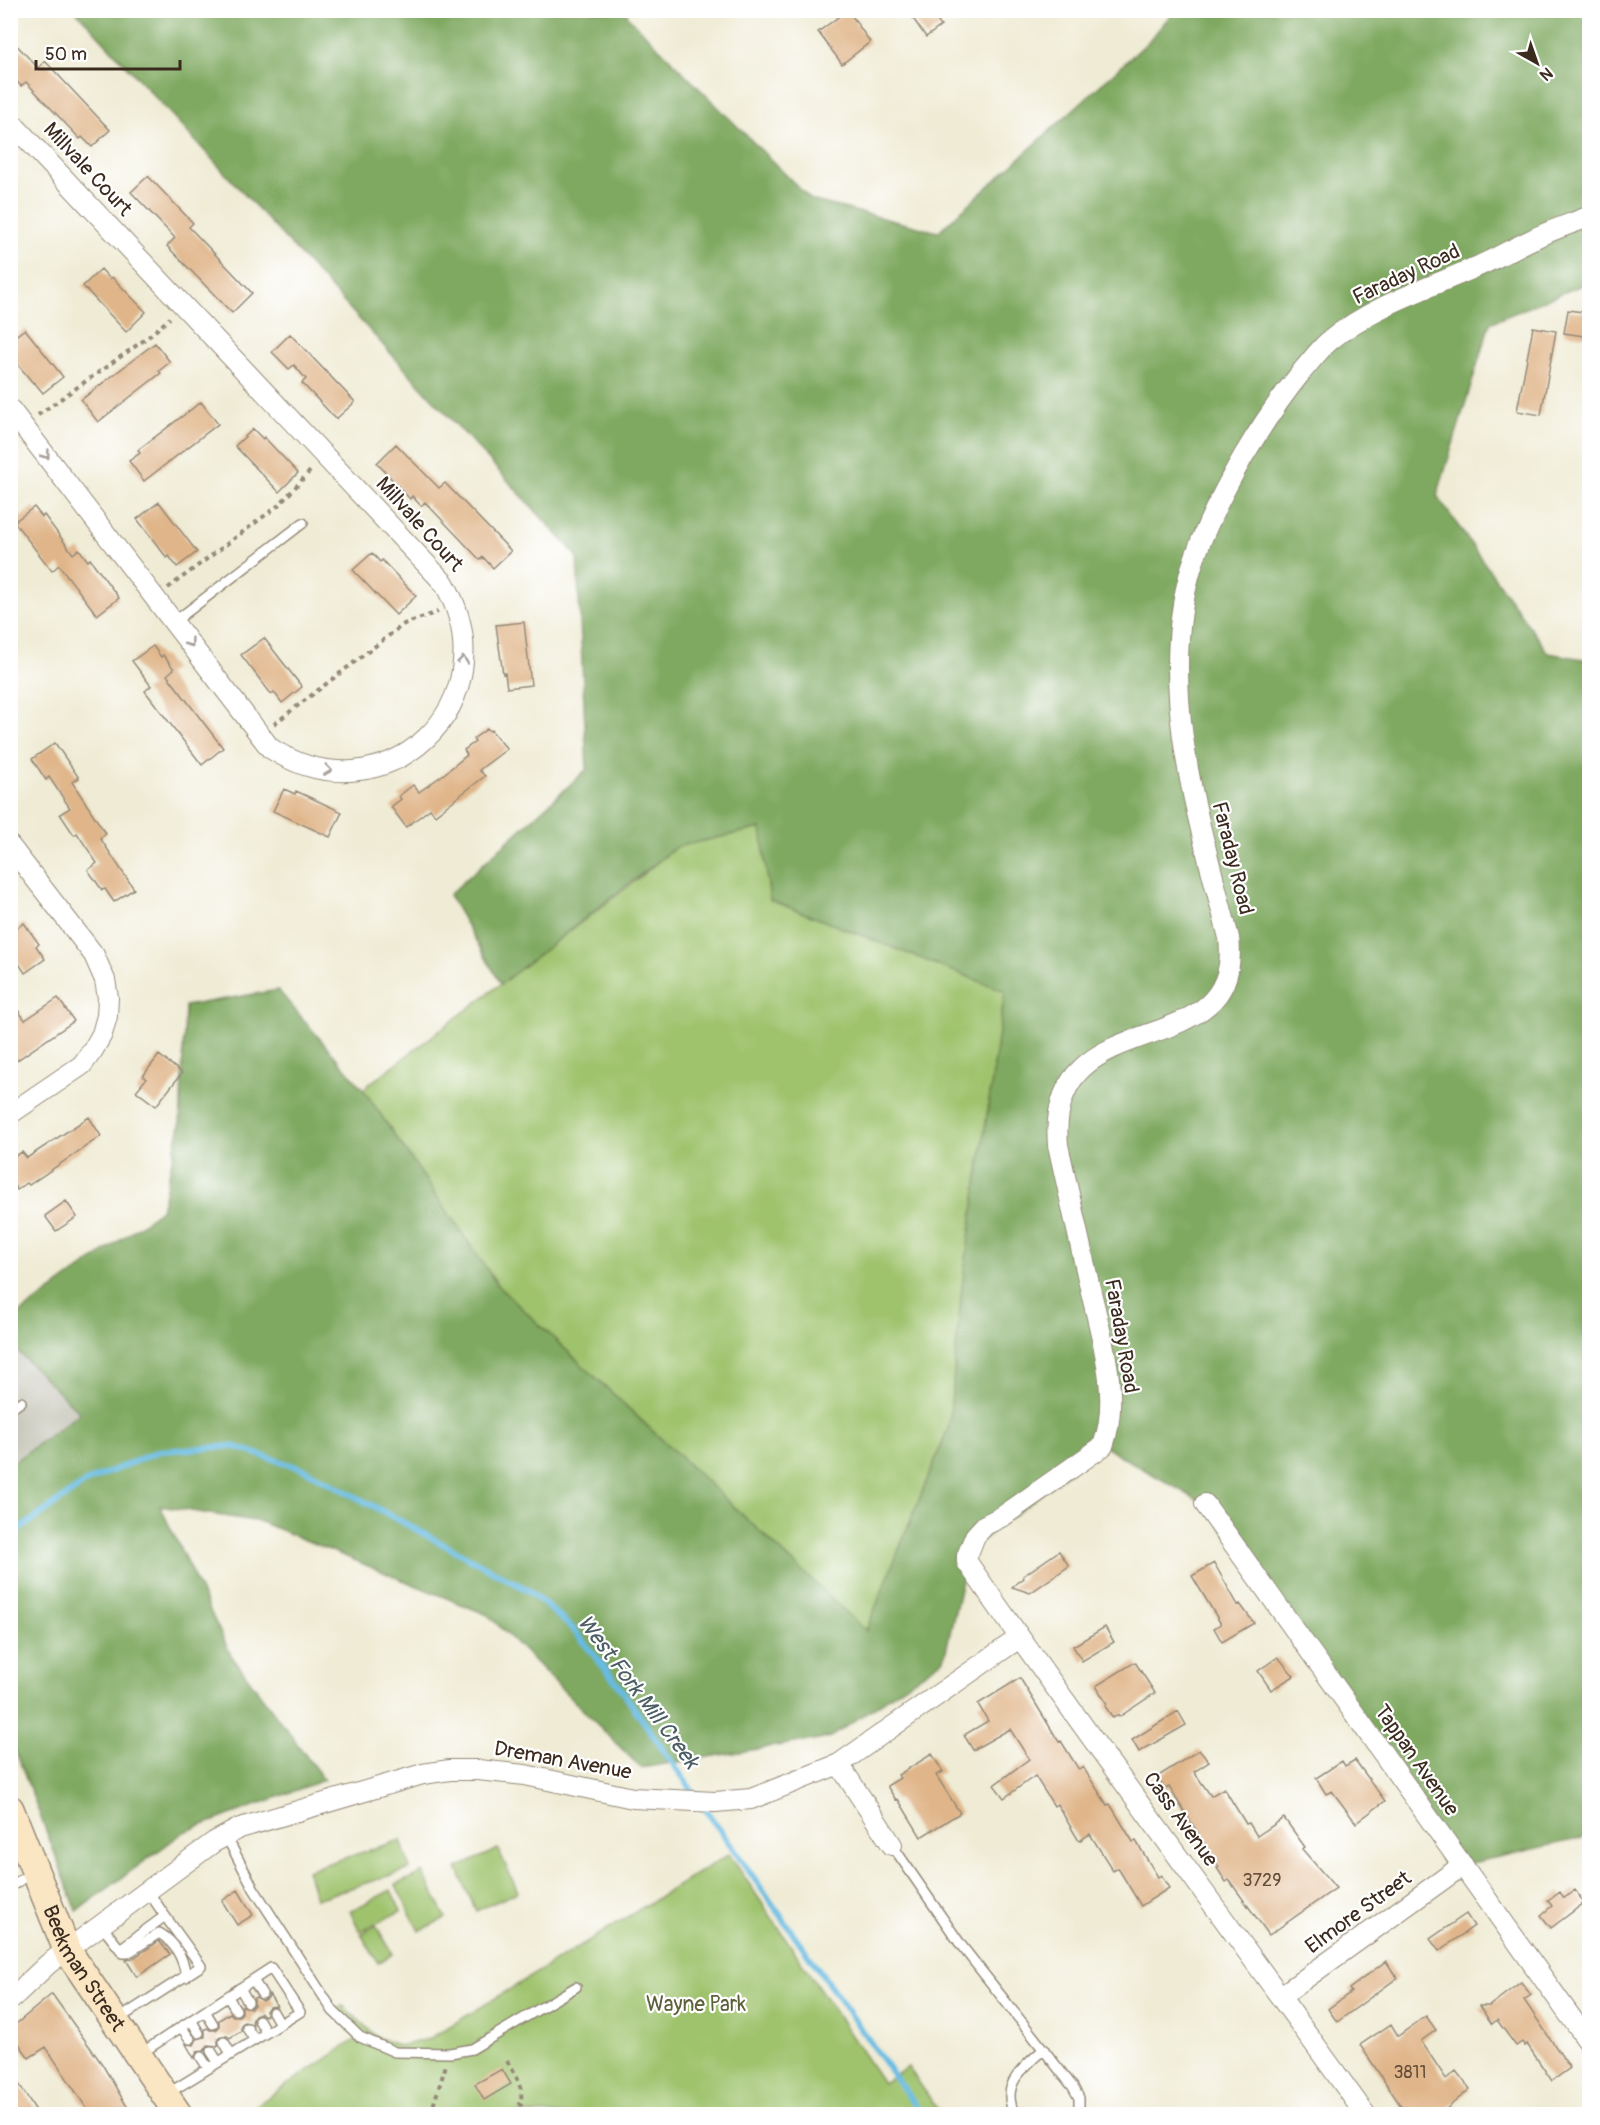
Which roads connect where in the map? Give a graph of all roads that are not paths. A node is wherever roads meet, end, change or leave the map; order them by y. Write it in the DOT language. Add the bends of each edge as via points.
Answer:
graph roads {
  1 [pos="10,121"];
  2 [pos="1590,216"];
  3 [pos="10,409"];
  4 [pos="303,523"];
  5 [pos="174,622"];
  6 [pos="10,846"];
  7 [pos="10,1113"];
  8 [pos="21,1402"];
  9 [pos="10,1409"];
  10 [pos="1205,1504"];
  11 [pos="969,1550"];
  12 [pos="1019,1638"];
  13 [pos="839,1764"];
  14 [pos="10,1809"];
  15 [pos="226,1836"];
  16 [pos="892,1845"];
  17 [pos="1462,1865"];
  18 [pos="35,1870"];
  19 [pos="10,1887"];
  20 [pos="148,1891"];
  21 [pos="165,1916"];
  22 [pos="101,1925"];
  23 [pos="120,1949"];
  24 [pos="67,1950"];
  25 [pos="186,1977"];
  26 [pos="253,1980"];
  27 [pos="576,1987"];
  28 [pos="240,1989"];
  29 [pos="262,1994"];
  30 [pos="228,1996"];
  31 [pos="1281,1996"];
  32 [pos="10,2000"];
  33 [pos="248,2002"];
  34 [pos="236,2010"];
  35 [pos="205,2011"];
  36 [pos="273,2012"];
  37 [pos="191,2020"];
  38 [pos="259,2020"];
  39 [pos="115,2021"];
  40 [pos="213,2024"];
  41 [pos="280,2024"];
  42 [pos="181,2027"];
  43 [pos="247,2028"];
  44 [pos="266,2032"];
  45 [pos="199,2033"];
  46 [pos="189,2039"];
  47 [pos="254,2040"];
  48 [pos="224,2042"];
  49 [pos="1590,2044"];
  50 [pos="1044,2049"];
  51 [pos="211,2051"];
  52 [pos="231,2054"];
  53 [pos="138,2055"];
  54 [pos="201,2057"];
  55 [pos="218,2062"];
  56 [pos="208,2068"];
  57 [pos="172,2105"];
  58 [pos="1016,2115"];
  59 [pos="1079,2115"];
  60 [pos="1365,2115"];
  5 -- 1 [label="street, Millvale Court, one-way" via="270,748 310,768 336,772 372,769 419,745 448,711 459,686 464,660 459,616 444,583"];
  2 -- 11 [label="street, Faraday Road" via="1416,291 1328,342 1257,432 1200,543 1183,605 1179,696 1192,795 1229,938 1228,975 1208,1006 1192,1017 1102,1052 1074,1076 1065,1091 1059,1108 1058,1145 1107,1365 1109,1430 1103,1446 985,1526"];
  3 -- 5 [label="street, Millvale Court, one-way"];
  4 -- 5 [label="lane"];
  6 -- 7 [label="street" via="94,955 108,998 102,1034 82,1065"];
  8 -- 9 [label="lane"];
  10 -- 17 [label="street, Tappan Avenue"];
  11 -- 12 [label="street, Cass Avenue" via="967,1562"];
  12 -- 13 [label="street, Dreman Avenue"];
  12 -- 31 [label="street, Cass Avenue"];
  13 -- 15 [label="street, Dreman Avenue" via="751,1799 715,1802 633,1798 525,1775 450,1770 423,1774 279,1816"];
  13 -- 16 [label="street"];
  14 -- 18 [label="main road, Beekman Street"];
  15 -- 20 [label="street, Dreman Avenue"];
  15 -- 27 [label="lane" via="254,1888 333,2011 360,2037 395,2052 450,2053 472,2049"];
  16 -- 50 [label="lane" via="961,1945"];
  17 -- 31 [label="street, Elmore Street"];
  17 -- 49 [label="street, Tappan Avenue"];
  18 -- 19 [label="lane"];
  18 -- 24 [label="main road, Beekman Street"];
  20 -- 21 [label="lane"];
  20 -- 22 [label="street, Dreman Avenue"];
  21 -- 23 [label="lane"];
  21 -- 25 [label="lane" via="201,1966"];
  22 -- 23 [label="lane"];
  22 -- 24 [label="street, Dreman Avenue"];
  23 -- 25 [label="lane" via="128,1953 159,1933 182,1958"];
  24 -- 32 [label="street, Dreman Avenue"];
  24 -- 39 [label="main road, Beekman Street"];
  25 -- 39 [label="lane"];
  26 -- 28 [label="lane"];
  26 -- 29 [label="lane"];
  26 -- 41 [label="lane" via="271,1968 300,2012"];
  28 -- 30 [label="lane"];
  28 -- 33 [label="lane"];
  30 -- 34 [label="lane"];
  30 -- 35 [label="lane"];
  31 -- 60 [label="street, Cass Avenue"];
  35 -- 37 [label="lane"];
  35 -- 40 [label="lane"];
  36 -- 41 [label="lane"];
  37 -- 42 [label="lane"];
  37 -- 45 [label="lane"];
  38 -- 44 [label="lane"];
  39 -- 53 [label="main road, Beekman Street"];
  41 -- 44 [label="lane"];
  42 -- 46 [label="lane"];
  42 -- 53 [label="lane"];
  43 -- 47 [label="lane"];
  44 -- 47 [label="lane"];
  47 -- 52 [label="lane"];
  48 -- 52 [label="lane"];
  50 -- 58 [label="lane" via="1019,2072 1014,2082 1010,2103"];
  50 -- 59 [label="lane" via="1079,2098"];
  51 -- 55 [label="lane"];
  52 -- 55 [label="lane"];
  53 -- 57 [label="main road, Beekman Street"];
  54 -- 56 [label="lane"];
  55 -- 56 [label="lane"];
  56 -- 57 [label="lane"];
}
